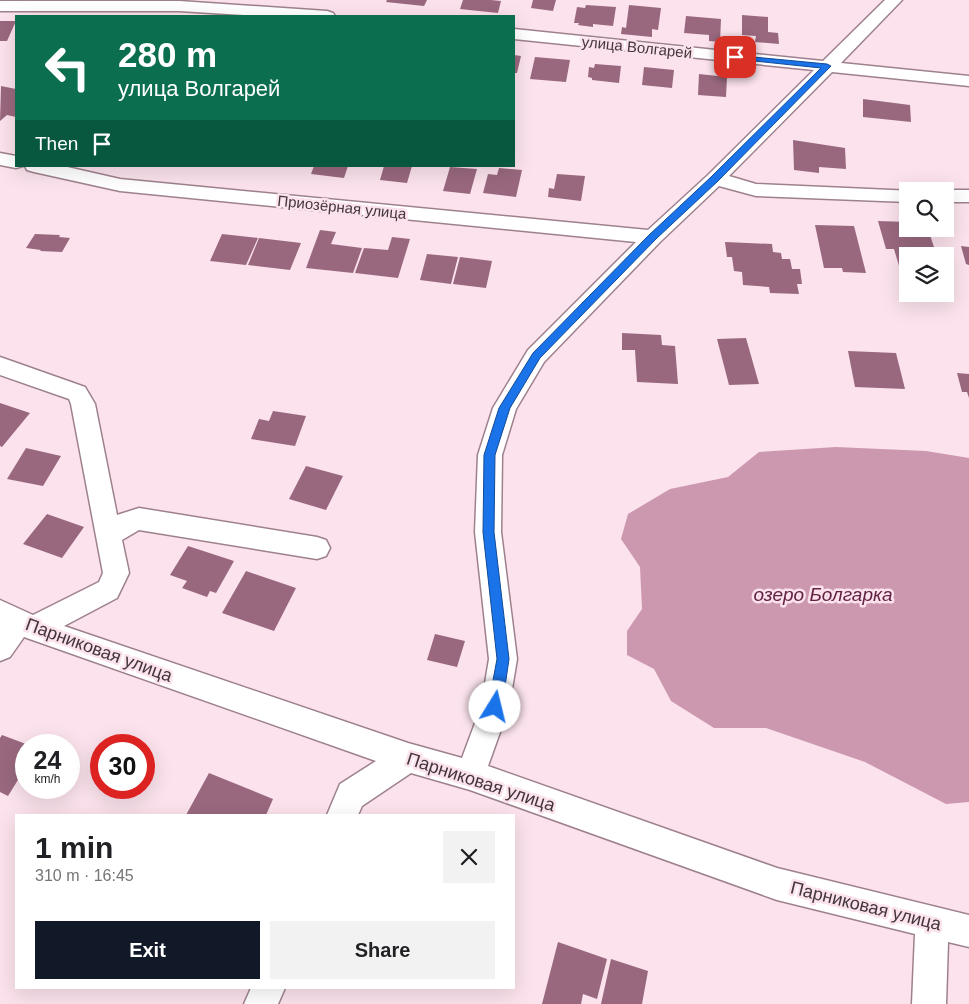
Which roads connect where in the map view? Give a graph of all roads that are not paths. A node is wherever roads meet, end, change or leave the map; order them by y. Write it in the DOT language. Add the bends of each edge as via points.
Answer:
graph roads {
  1 [pos="894,0"];
  2 [pos="0,6"];
  3 [pos="312,15"];
  4 [pos="515,34"];
  5 [pos="827,66"];
  6 [pos="969,82"];
  7 [pos="0,159"];
  8 [pos="15,162"];
  9 [pos="39,167"];
  10 [pos="714,179"];
  11 [pos="899,196"];
  12 [pos="954,196"];
  13 [pos="969,196"];
  14 [pos="652,237"];
  15 [pos="0,366"];
  16 [pos="110,535"];
  17 [pos="317,548"];
  18 [pos="17,620"];
  19 [pos="0,648"];
  20 [pos="408,758"];
  21 [pos="470,775"];
  22 [pos="342,814"];
  23 [pos="932,922"];
  24 [pos="969,931"];
  25 [pos="268,989"];
  26 [pos="260,1004"];
  27 [pos="929,1004"];
  1 -- 5 [label="street"];
  2 -- 3 [label="street" via="179,6"];
  4 -- 5 [label="street, улица Волгарей"];
  5 -- 6 [label="street, улица Волгарей"];
  5 -- 10 [label="street"];
  7 -- 8 [label="street"];
  9 -- 14 [label="street, Приозёрная улица" via="120,185"];
  10 -- 11 [label="street" via="756,190"];
  10 -- 14 [label="street"];
  12 -- 13 [label="street"];
  14 -- 21 [label="street" via="536,356 505,408 490,455 488,532 503,659 495,707"];
  15 -- 16 [label="street" via="77,393 83,404"];
  16 -- 17 [label="street" via="125,523 139,519"];
  16 -- 18 [label="street" via="116,573 108,590"];
  18 -- 19 [label="street"];
  18 -- 20 [label="street, Парниковая улица"];
  20 -- 21 [label="street, Парниковая улица"];
  20 -- 22 [label="street" via="351,795"];
  21 -- 23 [label="street, Парниковая улица" via="776,884"];
  23 -- 24 [label="street, Парниковая улица"];
  23 -- 27 [label="street"];
  25 -- 26 [label="street"];
}
